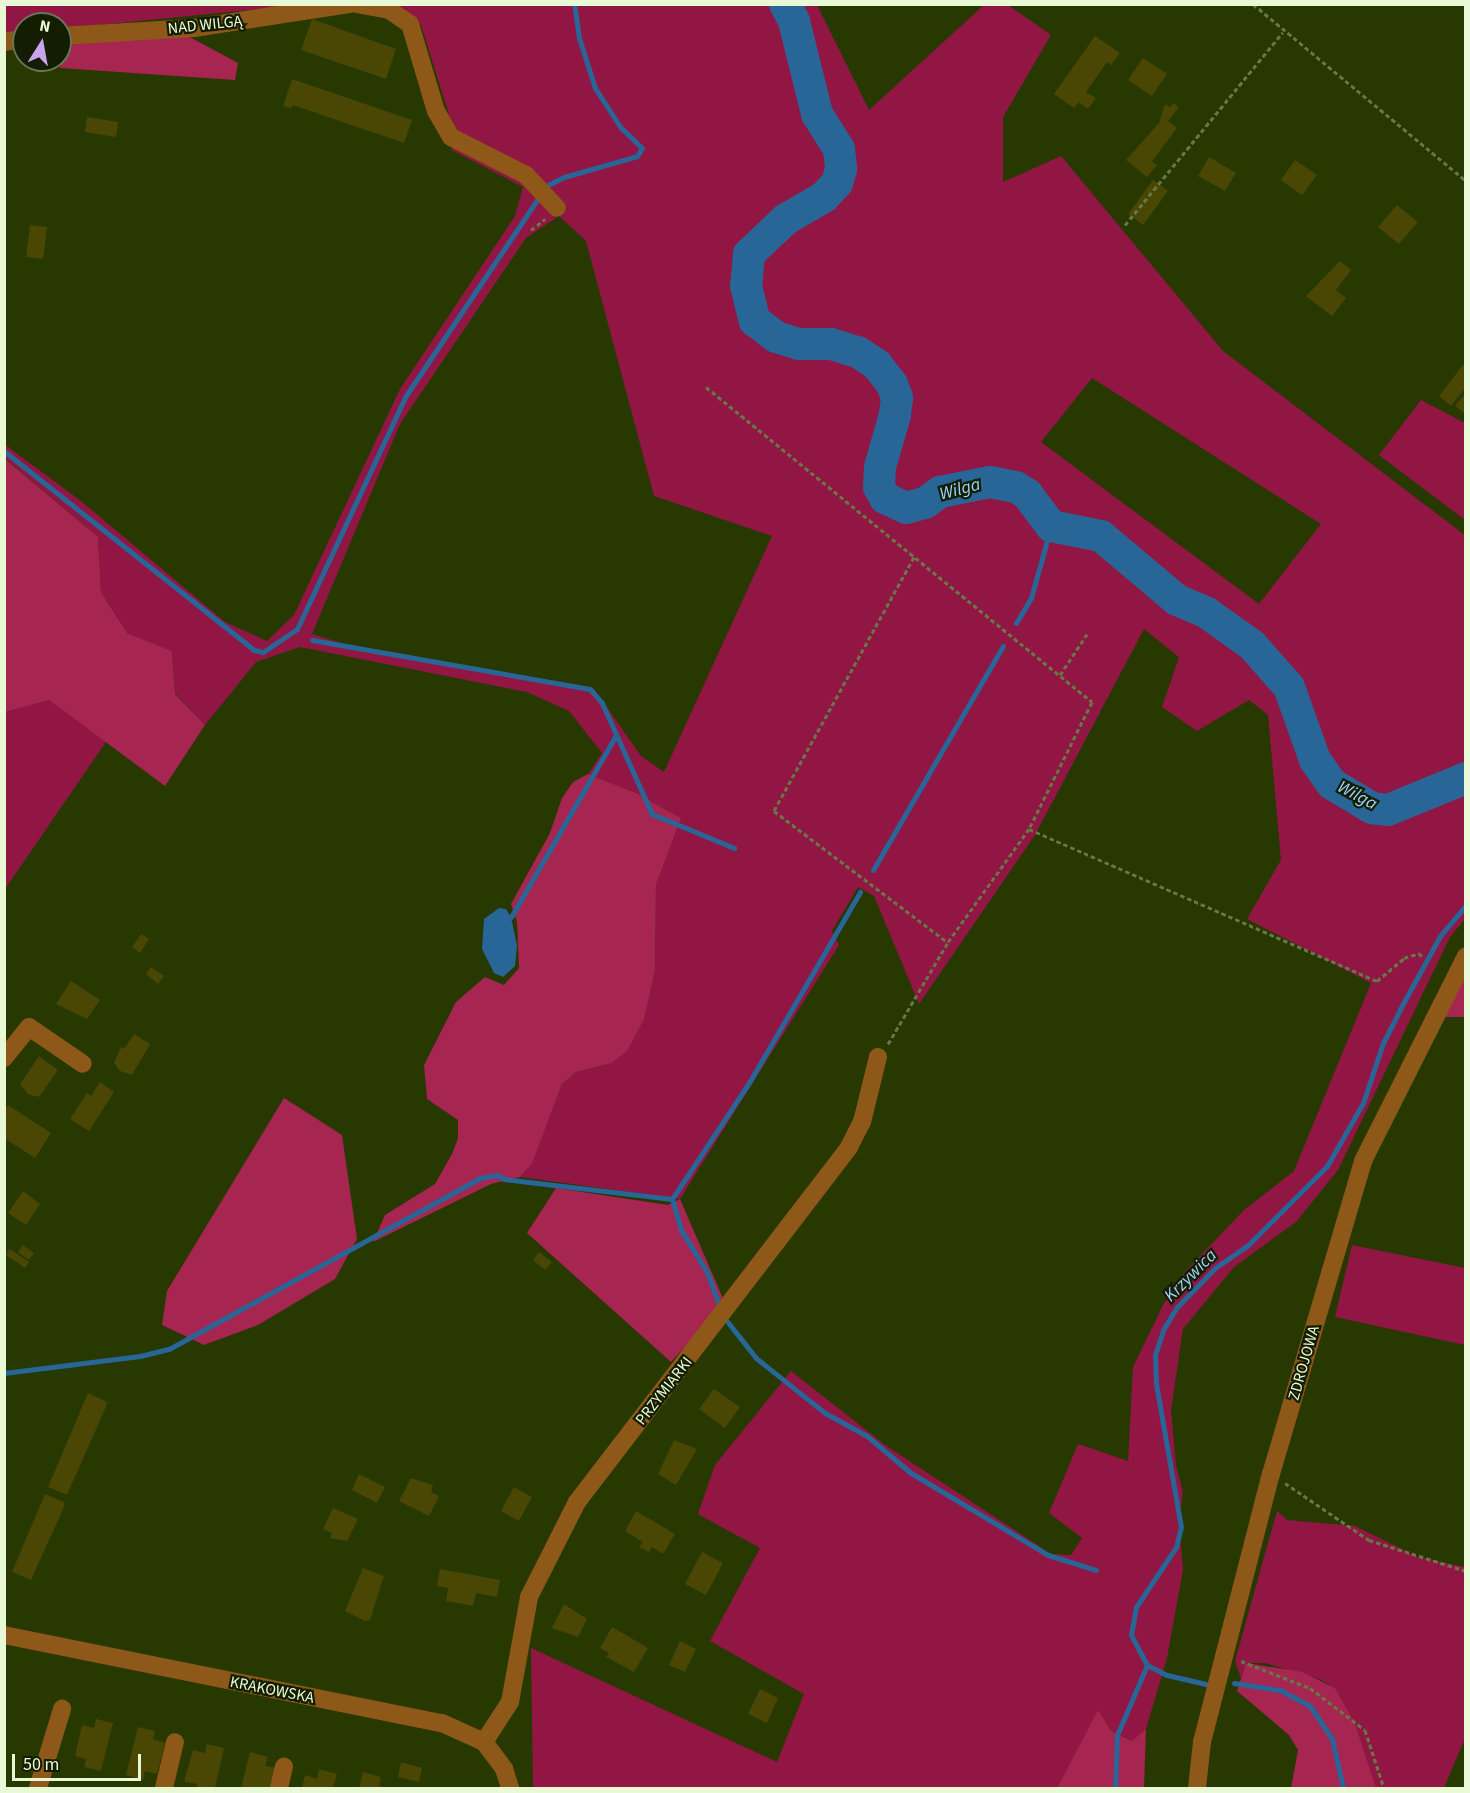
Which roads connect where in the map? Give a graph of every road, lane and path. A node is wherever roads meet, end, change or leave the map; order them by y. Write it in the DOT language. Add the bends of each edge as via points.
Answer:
graph roads {
  1 [pos="349,4"];
  2 [pos="356,4"];
  3 [pos="1253,4"];
  4 [pos="1283,32"];
  5 [pos="72,35"];
  6 [pos="1466,181"];
  7 [pos="558,208"];
  8 [pos="1125,225"];
  9 [pos="706,387"];
  10 [pos="914,556"];
  11 [pos="1087,634"];
  12 [pos="1060,676"];
  13 [pos="1029,829"];
  14 [pos="948,942"];
  15 [pos="1466,956"];
  16 [pos="1423,958"];
  17 [pos="878,1057"];
  18 [pos="4,1058"];
  19 [pos="83,1064"];
  20 [pos="1271,1474"];
  21 [pos="1466,1571"];
  22 [pos="4,1635"];
  23 [pos="1226,1654"];
  24 [pos="62,1709"];
  25 [pos="176,1742"];
  26 [pos="484,1742"];
  27 [pos="284,1767"];
  28 [pos="38,1788"];
  29 [pos="164,1788"];
  30 [pos="279,1788"];
  31 [pos="510,1788"];
  32 [pos="1197,1788"];
  33 [pos="1384,1788"];
  1 -- 5 [label="street, NAD WILGĄ" via="194,28"];
  2 -- 7 [label="street" via="389,10 410,24 436,111 451,137 526,175"];
  3 -- 4 [label="path"];
  4 -- 6 [label="path"];
  4 -- 8 [label="path"];
  9 -- 10 [label="path"];
  10 -- 12 [label="path"];
  10 -- 14 [label="path" via="774,811"];
  11 -- 12 [label="path"];
  12 -- 13 [label="path" via="1092,702"];
  13 -- 14 [label="path"];
  13 -- 16 [label="path" via="1377,981 1404,958 1419,953"];
  14 -- 17 [label="path"];
  15 -- 20 [label="street, ZDROJOWA" via="1363,1161"];
  17 -- 26 [label="street, PRZYMIARKI" via="862,1122 849,1147 577,1502 529,1597 510,1702"];
  18 -- 19 [label="street" via="29,1027"];
  20 -- 21 [label="path" via="1370,1540"];
  20 -- 23 [label="street, ZDROJOWA"];
  22 -- 26 [label="street, KRAKOWSKA" via="442,1723"];
  23 -- 32 [label="street, ZDROJOWA" via="1202,1742"];
  23 -- 33 [label="path" via="1310,1688 1365,1730"];
  24 -- 28 [label="street"];
  25 -- 29 [label="street"];
  26 -- 31 [label="street, KRAKOWSKA" via="504,1769"];
  27 -- 30 [label="street"];
}
